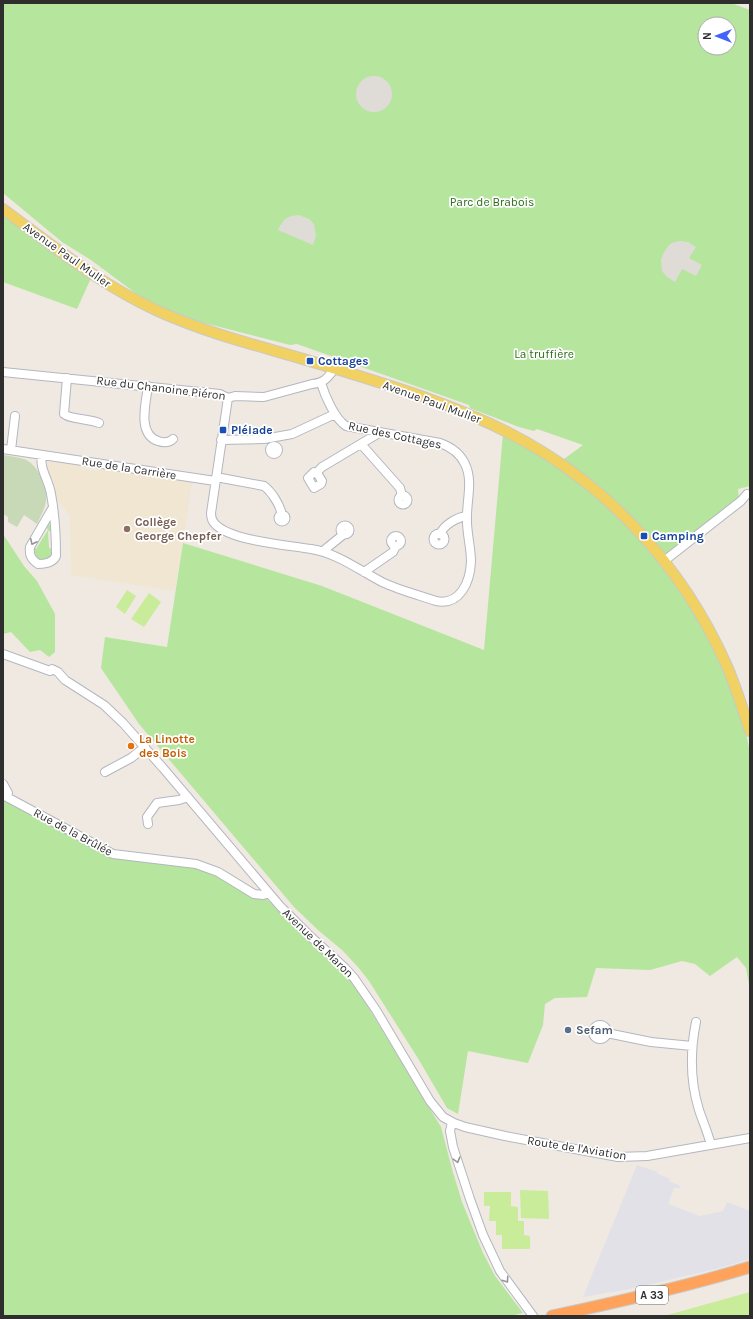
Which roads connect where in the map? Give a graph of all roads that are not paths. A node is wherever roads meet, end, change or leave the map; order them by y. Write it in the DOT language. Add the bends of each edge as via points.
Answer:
graph roads {
  1 [pos="3,209"];
  2 [pos="335,368"];
  3 [pos="3,372"];
  4 [pos="67,378"];
  5 [pos="321,383"];
  6 [pos="148,386"];
  7 [pos="228,398"];
  8 [pos="335,414"];
  9 [pos="15,416"];
  10 [pos="99,423"];
  11 [pos="379,433"];
  12 [pos="173,439"];
  13 [pos="221,440"];
  14 [pos="358,446"];
  15 [pos="7,450"];
  16 [pos="42,455"];
  17 [pos="316,472"];
  18 [pos="215,479"];
  19 [pos="748,494"];
  20 [pos="402,496"];
  21 [pos="52,509"];
  22 [pos="282,515"];
  23 [pos="466,516"];
  24 [pos="344,534"];
  25 [pos="440,534"];
  26 [pos="396,546"];
  27 [pos="323,551"];
  28 [pos="664,560"];
  29 [pos="364,572"];
  30 [pos="3,654"];
  31 [pos="750,732"];
  32 [pos="145,747"];
  33 [pos="105,772"];
  34 [pos="3,784"];
  35 [pos="5,795"];
  36 [pos="188,797"];
  37 [pos="148,824"];
  38 [pos="269,893"];
  39 [pos="696,1022"];
  40 [pos="607,1033"];
  41 [pos="692,1046"];
  42 [pos="452,1122"];
  43 [pos="750,1138"];
  44 [pos="711,1145"];
  45 [pos="750,1267"];
  46 [pos="750,1275"];
  47 [pos="532,1316"];
  48 [pos="552,1316"];
  49 [pos="586,1316"];
  1 -- 2 [label="main road, Avenue Paul Muller" via="85,270 158,311 199,327"];
  2 -- 5 [label="street"];
  2 -- 28 [label="main road, Avenue Paul Muller" via="436,402 529,444 570,470 600,494 632,524"];
  3 -- 4 [label="street, Rue du Chanoine Piéron"];
  4 -- 6 [label="street, Rue du Chanoine Piéron"];
  4 -- 10 [label="street" via="64,414"];
  5 -- 7 [label="street, Rue du Chanoine Piéron" via="264,397"];
  5 -- 8 [label="street, Rue des Cottages"];
  6 -- 7 [label="street, Rue du Chanoine Piéron" via="220,394"];
  6 -- 12 [label="street" via="145,423 147,432 158,441 168,442"];
  7 -- 13 [label="street, Rue des Cottages"];
  8 -- 11 [label="street, Rue des Cottages" via="346,426"];
  8 -- 13 [label="street" via="271,443"];
  9 -- 15 [label="street"];
  11 -- 14 [label="street"];
  11 -- 23 [label="street, Rue des Cottages" via="440,443 458,454 465,464 468,475"];
  13 -- 18 [label="street, Rue des Cottages"];
  14 -- 17 [label="street"];
  14 -- 20 [label="street" via="400,488"];
  15 -- 16 [label="street, Rue de la Carrière"];
  16 -- 18 [label="street, Rue de la Carrière"];
  16 -- 21 [label="street" via="41,464 51,492"];
  18 -- 22 [label="street, Rue de la Carrière" via="264,486 281,509"];
  18 -- 27 [label="street, Rue des Cottages" via="211,513 212,521 217,526 242,538"];
  19 -- 28 [label="street"];
  21 -- 21 [label="street, one-way" via="30,547 29,553 38,564 51,562 56,556 56,520"];
  23 -- 25 [label="street" via="459,517"];
  23 -- 29 [label="street, Rue des Cottages" via="471,560 464,589 456,599 436,601 390,585"];
  24 -- 27 [label="street"];
  26 -- 29 [label="street" via="393,552"];
  27 -- 29 [label="street, Rue des Cottages"];
  28 -- 31 [label="main road, Avenue Paul Muller" via="692,600 715,641 735,686"];
  30 -- 32 [label="street, Avenue de Maron" via="50,671 50,674 65,680 104,705"];
  32 -- 33 [label="street"];
  32 -- 36 [label="street, Avenue de Maron"];
  34 -- 35 [label="street, Rue de la Brûlée" via="8,793"];
  35 -- 38 [label="street, Rue de la Brûlée" via="113,854 196,864 218,872 254,894"];
  36 -- 37 [label="street" via="157,803 147,817"];
  36 -- 38 [label="street, Avenue de Maron"];
  38 -- 42 [label="street, Avenue de Maron" via="354,978 433,1105 443,1117"];
  39 -- 41 [label="street"];
  40 -- 41 [label="street" via="651,1042"];
  41 -- 44 [label="street" via="693,1087"];
  42 -- 44 [label="street, Route de l'Aviation" via="505,1136 623,1157 647,1156"];
  42 -- 47 [label="street, one-way" via="450,1131 454,1147 483,1235 500,1270"];
  43 -- 44 [label="street, Route de l'Aviation"];
  45 -- 48 [label="highway, A 33" via="655,1294"];
  46 -- 49 [label="highway, A 33" via="656,1301"];
}
